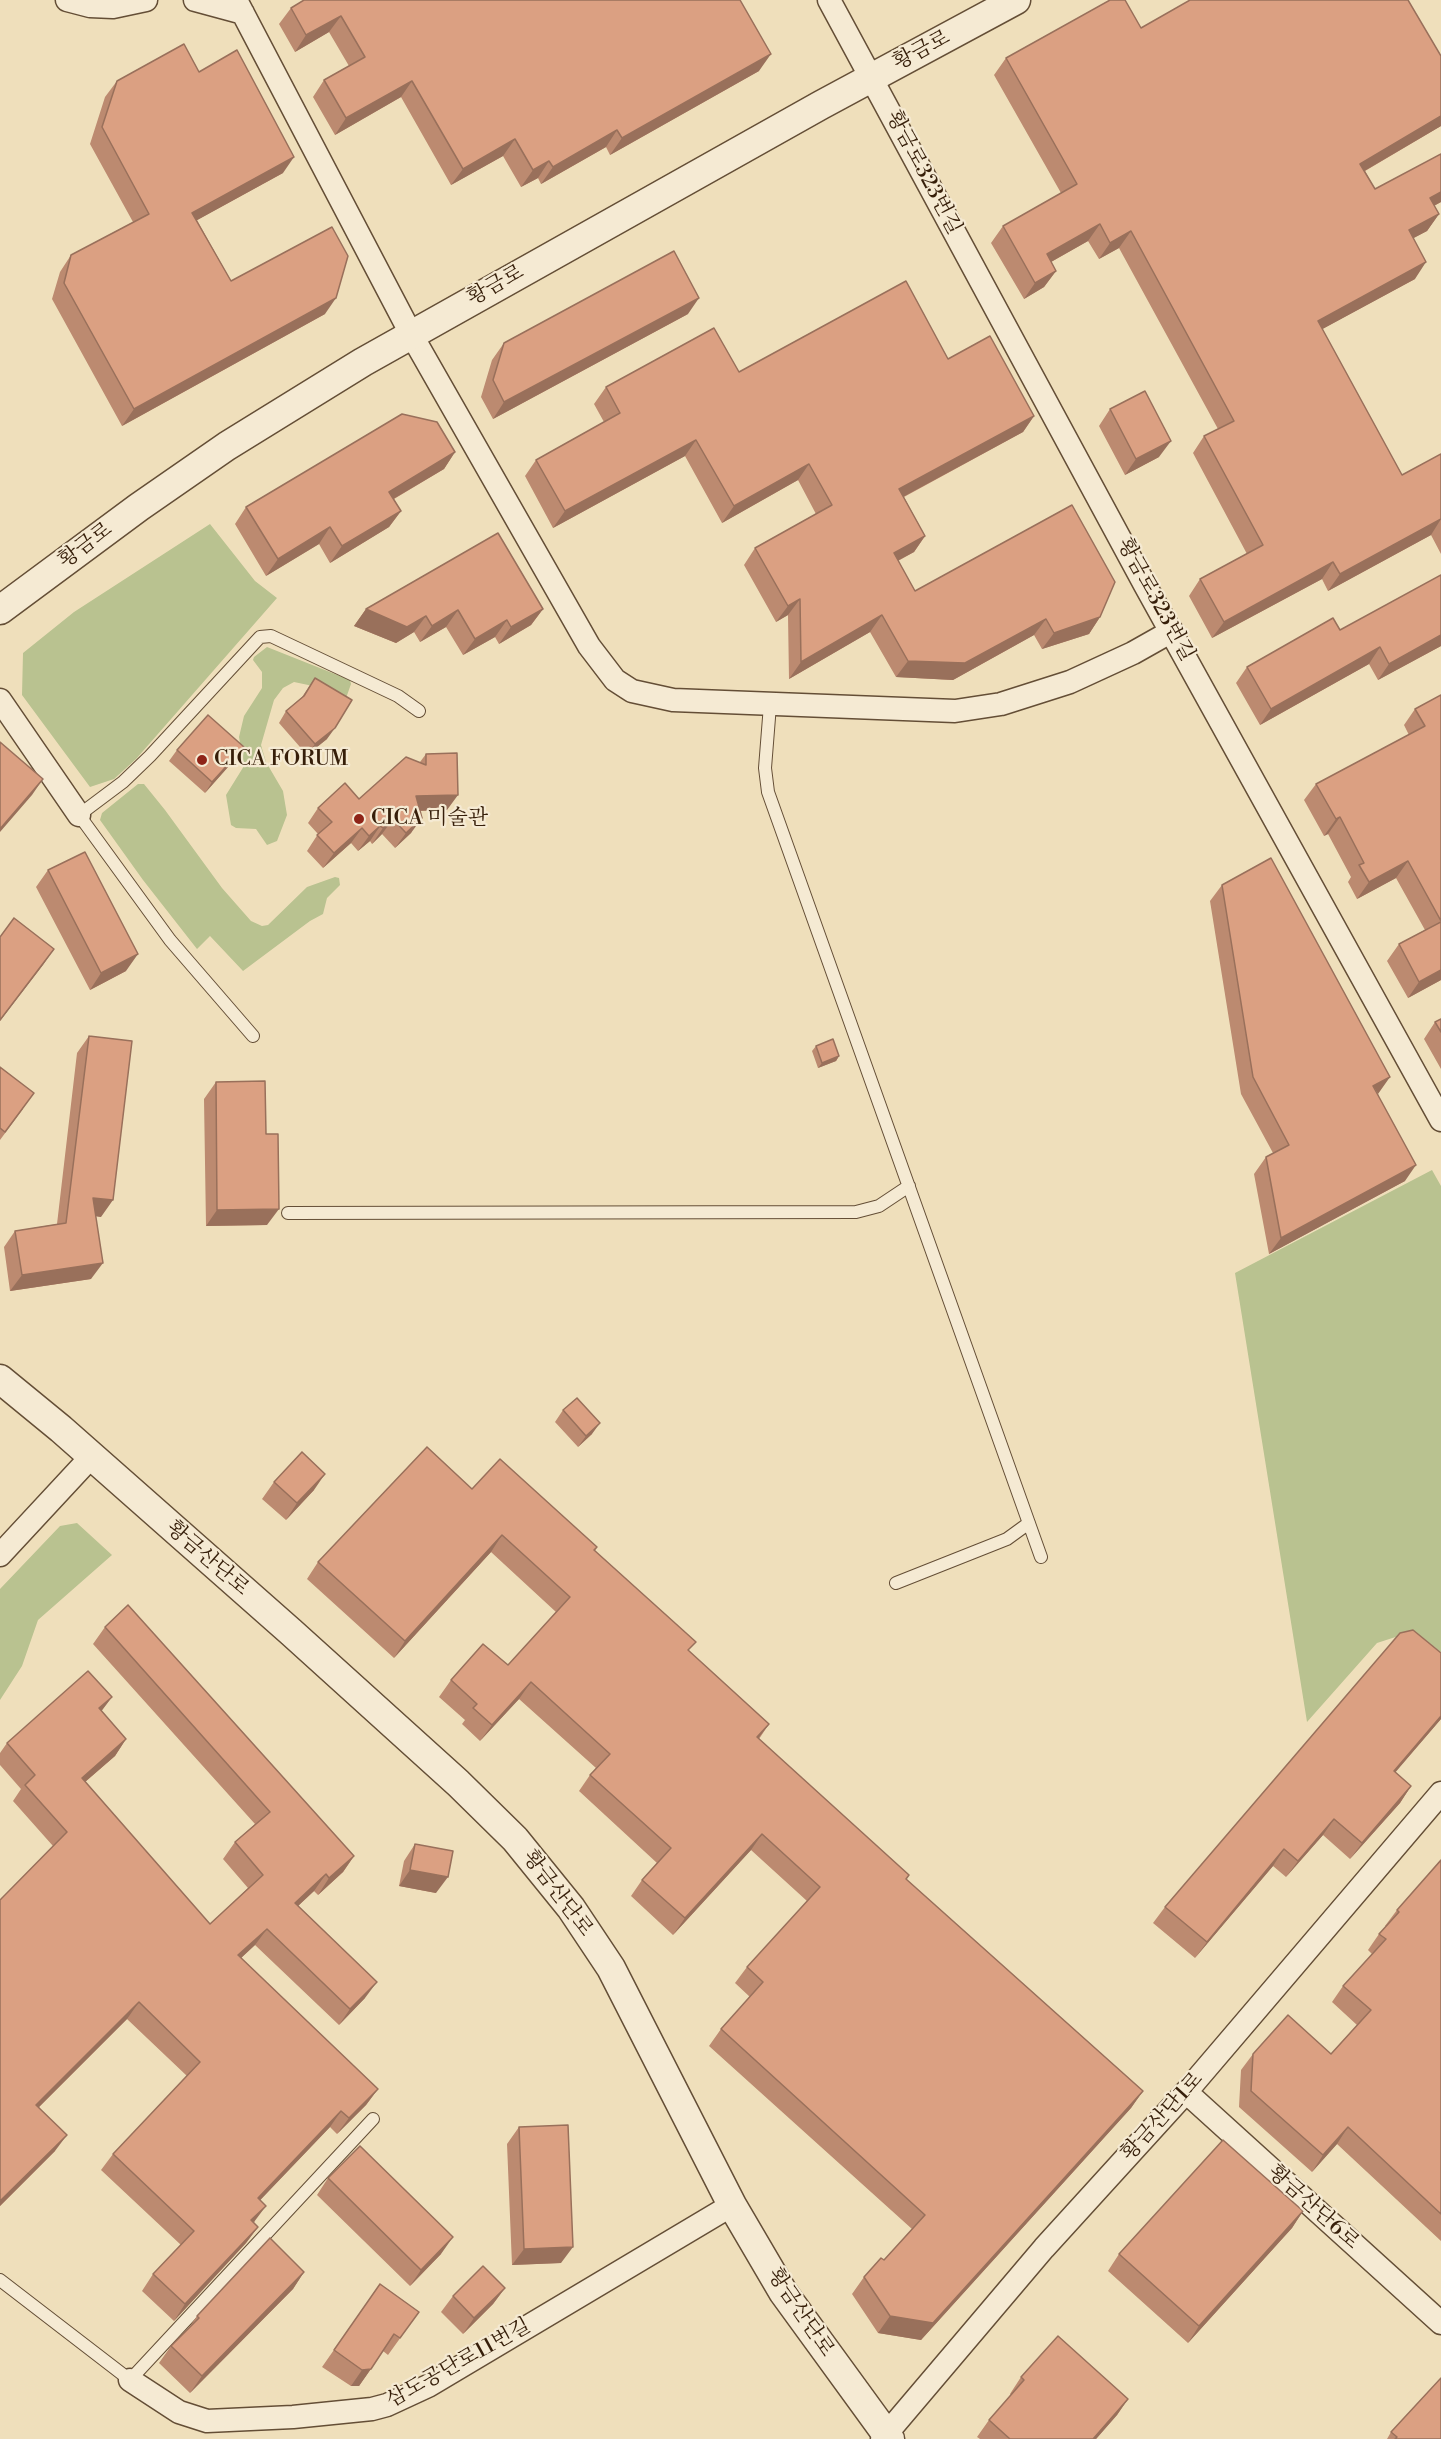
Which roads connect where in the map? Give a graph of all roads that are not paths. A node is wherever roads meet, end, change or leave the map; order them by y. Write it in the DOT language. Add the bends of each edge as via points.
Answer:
graph roads {
  1 [pos="67,0"];
  2 [pos="195,0"];
  3 [pos="829,0"];
  4 [pos="1016,0"];
  5 [pos="142,1"];
  6 [pos="239,7"];
  7 [pos="872,78"];
  8 [pos="411,334"];
  9 [pos="0,610"];
  10 [pos="1172,631"];
  11 [pos="0,700"];
  12 [pos="770,705"];
  13 [pos="418,711"];
  14 [pos="79,815"];
  15 [pos="253,1036"];
  16 [pos="1441,1120"];
  17 [pos="909,1186"];
  18 [pos="288,1214"];
  19 [pos="0,1379"];
  20 [pos="91,1457"];
  21 [pos="1029,1522"];
  22 [pos="0,1555"];
  23 [pos="1041,1557"];
  24 [pos="896,1582"];
  25 [pos="1441,1793"];
  26 [pos="1186,2092"];
  27 [pos="373,2119"];
  28 [pos="732,2205"];
  29 [pos="0,2280"];
  30 [pos="1441,2323"];
  31 [pos="130,2380"];
  32 [pos="886,2438"];
  1 -- 5 [label="street" via="113,7"];
  2 -- 6 [label="street"];
  3 -- 7 [label="street, 황금로323번길"];
  4 -- 7 [label="street, 황금로"];
  6 -- 8 [label="street"];
  7 -- 8 [label="street, 황금로"];
  7 -- 10 [label="street, 황금로323번길"];
  8 -- 9 [label="street, 황금로" via="227,446"];
  8 -- 12 [label="street" via="589,646 615,681 651,697"];
  10 -- 12 [label="street" via="1070,682 975,709 920,711"];
  10 -- 16 [label="street, 황금로323번길"];
  11 -- 14 [label="street"];
  12 -- 17 [label="lane" via="765,768 768,792"];
  13 -- 14 [label="lane" via="398,696 316,657 270,636 260,637 123,782"];
  14 -- 15 [label="lane" via="170,940"];
  17 -- 18 [label="lane" via="879,1206 856,1212"];
  17 -- 21 [label="lane"];
  19 -- 20 [label="street, 황금산단로"];
  20 -- 22 [label="street"];
  20 -- 28 [label="street, 황금산단로" via="458,1783 515,1839 571,1908 611,1968"];
  21 -- 23 [label="lane"];
  21 -- 24 [label="lane" via="1007,1539"];
  25 -- 26 [label="street, 황금산단1로"];
  26 -- 30 [label="street, 황금산단6로"];
  26 -- 32 [label="street, 황금산단1로" via="1044,2248"];
  27 -- 31 [label="lane"];
  28 -- 31 [label="street, 삼도공단로11번길" via="428,2386 387,2405 293,2417 207,2421 179,2412"];
  28 -- 32 [label="street, 황금산단로" via="783,2292"];
  29 -- 31 [label="lane, 삼도공단로11번길"];
}
